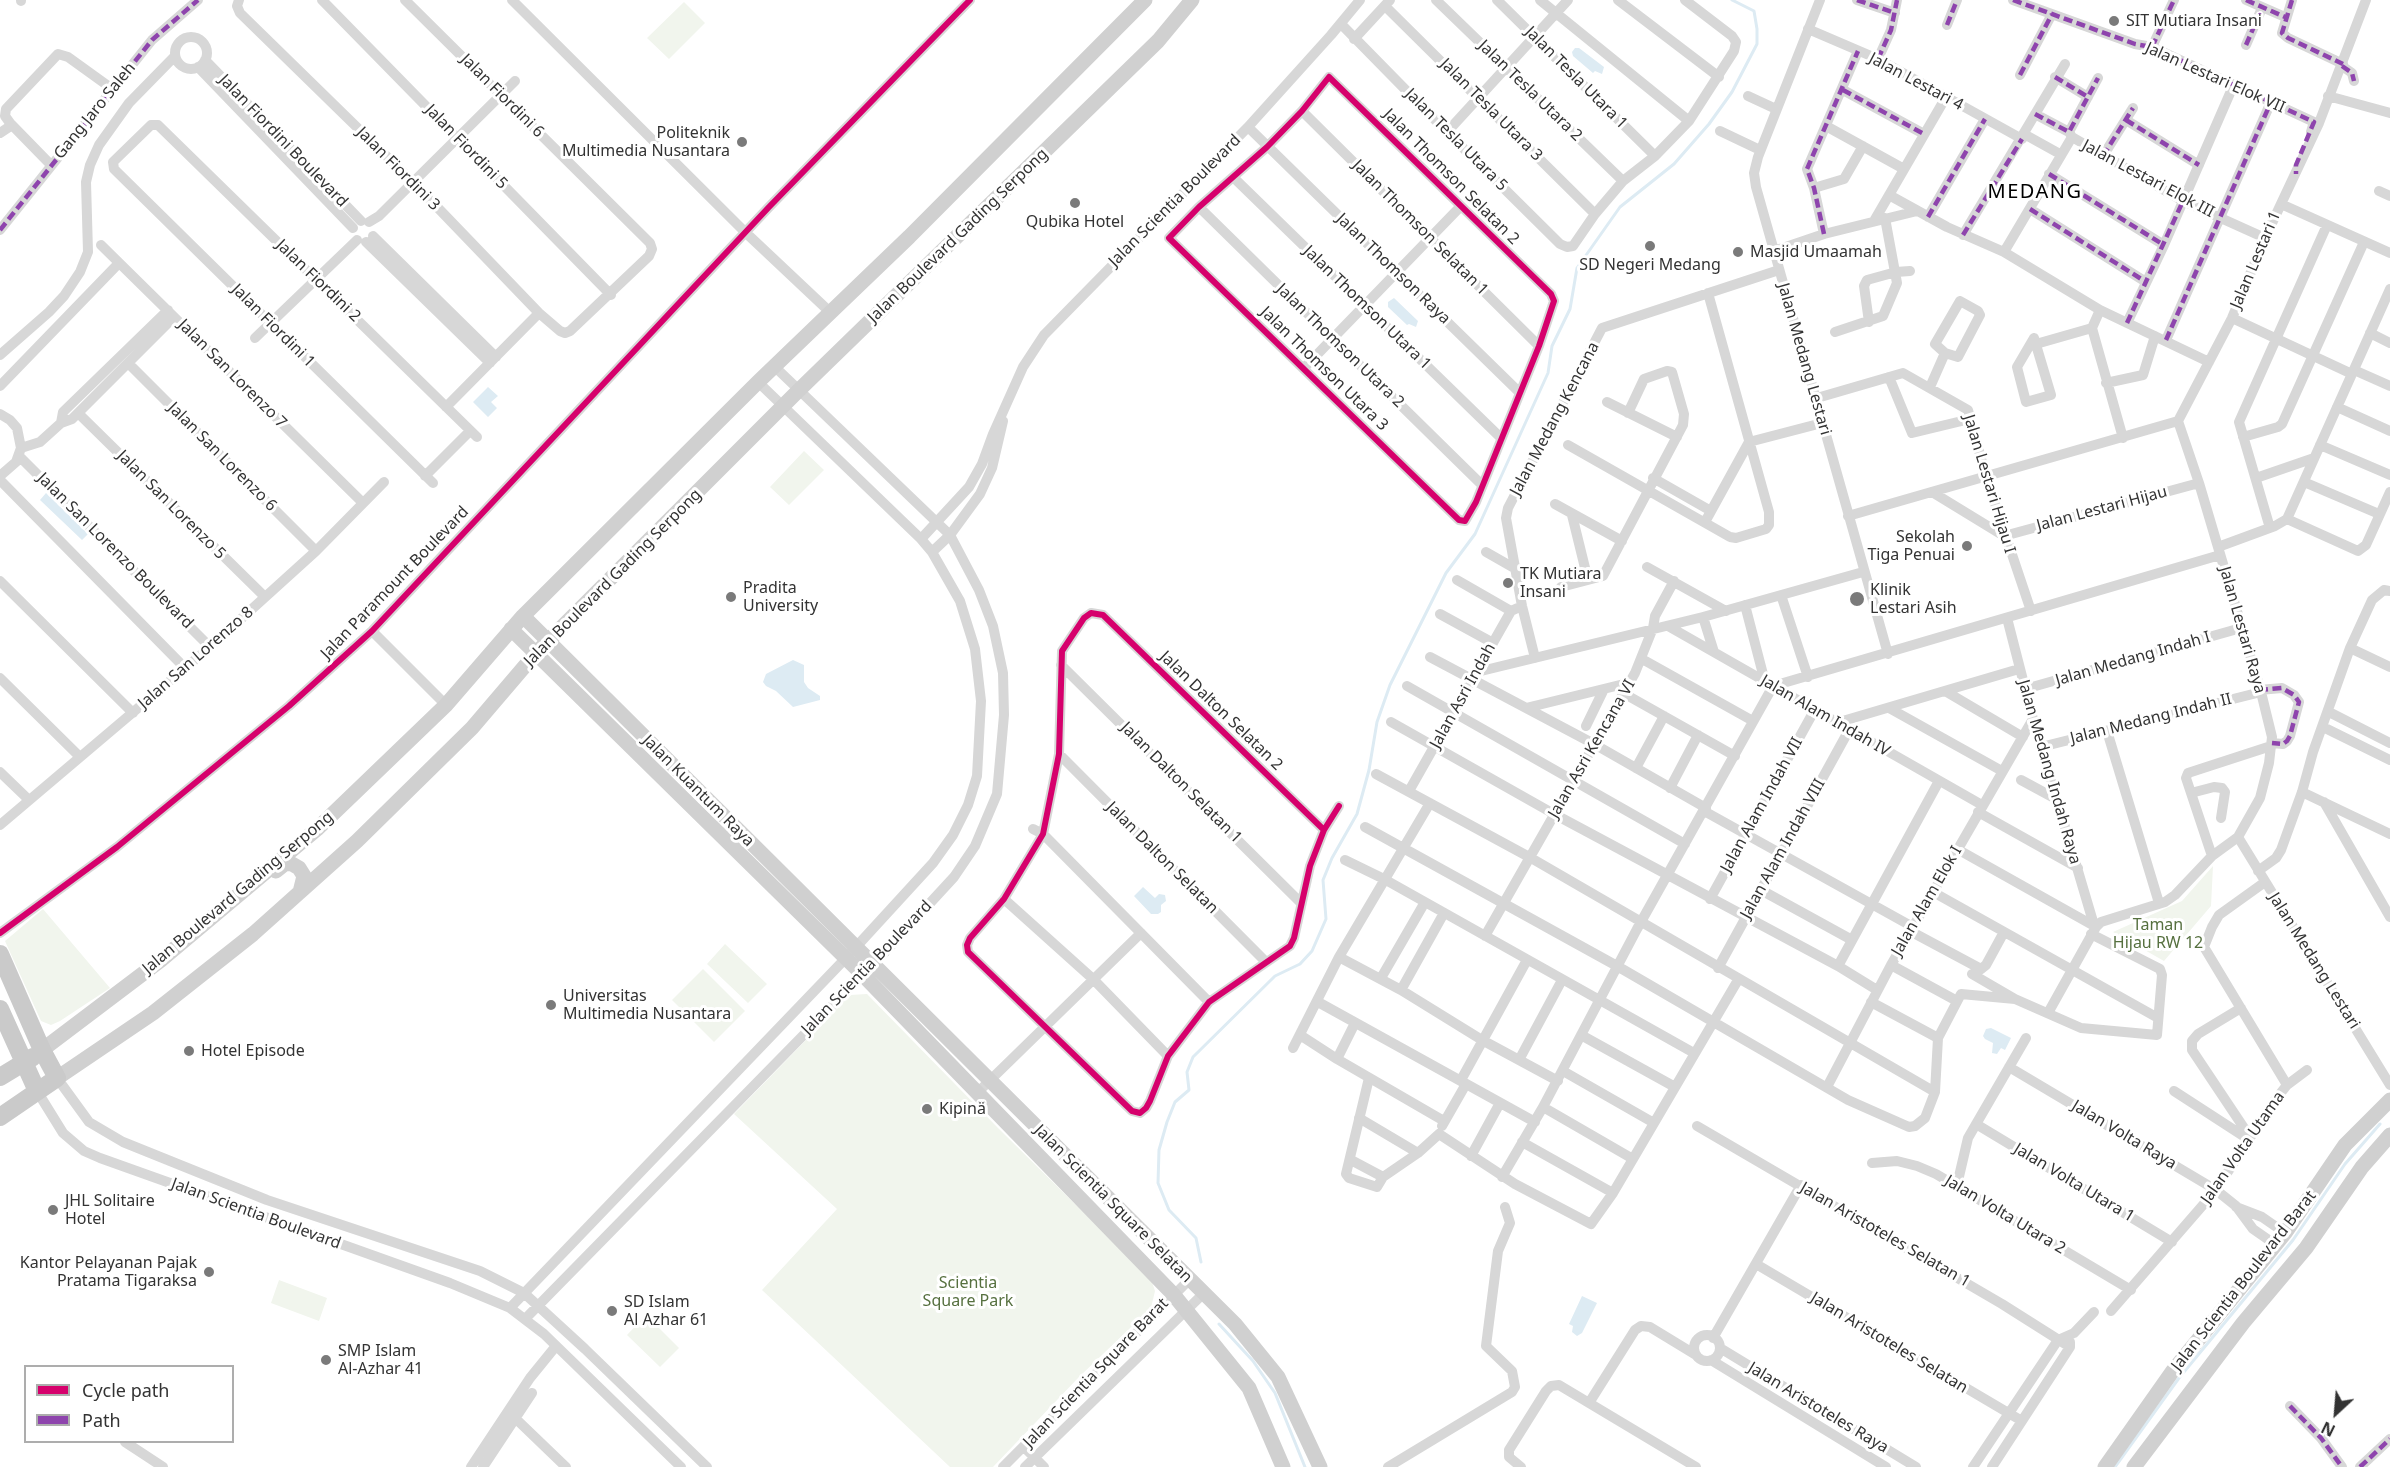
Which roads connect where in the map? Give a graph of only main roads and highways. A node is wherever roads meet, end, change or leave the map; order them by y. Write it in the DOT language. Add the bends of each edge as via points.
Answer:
graph roads {
  1 [pos="1145,0"];
  2 [pos="1192,0"];
  3 [pos="523,616"];
  4 [pos="511,629"];
  5 [pos="548,642"];
  6 [pos="536,653"];
  7 [pos="357,841"];
  8 [pos="298,846"];
  9 [pos="300,892"];
  10 [pos="238,897"];
  11 [pos="850,953"];
  12 [pos="0,954"];
  13 [pos="867,970"];
  14 [pos="0,1009"];
  15 [pos="42,1050"];
  16 [pos="24,1064"];
  17 [pos="0,1077"];
  18 [pos="60,1083"];
  19 [pos="40,1096"];
  20 [pos="2390,1100"];
  21 [pos="0,1117"];
  22 [pos="2390,1135"];
  23 [pos="1283,1467"];
  24 [pos="1320,1467"];
  25 [pos="2105,1467"];
  26 [pos="2134,1467"];
  1 -- 3 [label="main road, Jalan Boulevard Gading Serpong"];
  2 -- 5 [label="main road, Jalan Boulevard Gading Serpong" via="1158,41 798,390"];
  3 -- 4 [label="main road, Jalan Boulevard Gading Serpong"];
  3 -- 5 [label="main road, Jalan Kuantum Raya"];
  4 -- 6 [label="main road, Jalan Kuantum Raya"];
  4 -- 8 [label="main road, Jalan Boulevard Gading Serpong" via="446,705"];
  5 -- 6 [label="main road, Jalan Boulevard Gading Serpong"];
  5 -- 11 [label="main road, Jalan Kuantum Raya"];
  6 -- 7 [label="main road, Jalan Boulevard Gading Serpong" via="472,728"];
  6 -- 11 [label="main road, Jalan Kuantum Raya"];
  7 -- 8 [label="main road" via="347,842 313,870 300,864"];
  7 -- 9 [label="main road, Jalan Boulevard Gading Serpong"];
  8 -- 10 [label="main road, Jalan Boulevard Gading Serpong"];
  9 -- 10 [label="main road" via="302,872 286,863 246,897"];
  9 -- 18 [label="main road, Jalan Boulevard Gading Serpong" via="253,934"];
  10 -- 15 [label="main road, Jalan Boulevard Gading Serpong"];
  11 -- 13 [label="main road, Jalan Kuantum Raya"];
  12 -- 15 [label="main road"];
  13 -- 23 [label="main road, Jalan Scientia Square Selatan" via="977,1093 1173,1294 1249,1388"];
  13 -- 24 [label="main road, Jalan Scientia Square Selatan" via="989,1081 1235,1324 1278,1377"];
  14 -- 16 [label="main road"];
  15 -- 16 [label="main road, Jalan Boulevard Gading Serpong"];
  15 -- 18 [label="main road, Jalan Scientia Boulevard"];
  16 -- 17 [label="main road, Jalan Boulevard Gading Serpong"];
  16 -- 19 [label="main road, Jalan Scientia Boulevard"];
  18 -- 19 [label="main road, Jalan Boulevard Gading Serpong"];
  19 -- 21 [label="main road, Jalan Boulevard Gading Serpong"];
  20 -- 25 [label="main road, Jalan Scientia Boulevard Barat" via="2345,1145 2281,1239 2172,1372"];
  22 -- 26 [label="main road, Jalan Scientia Boulevard Barat"];
}
